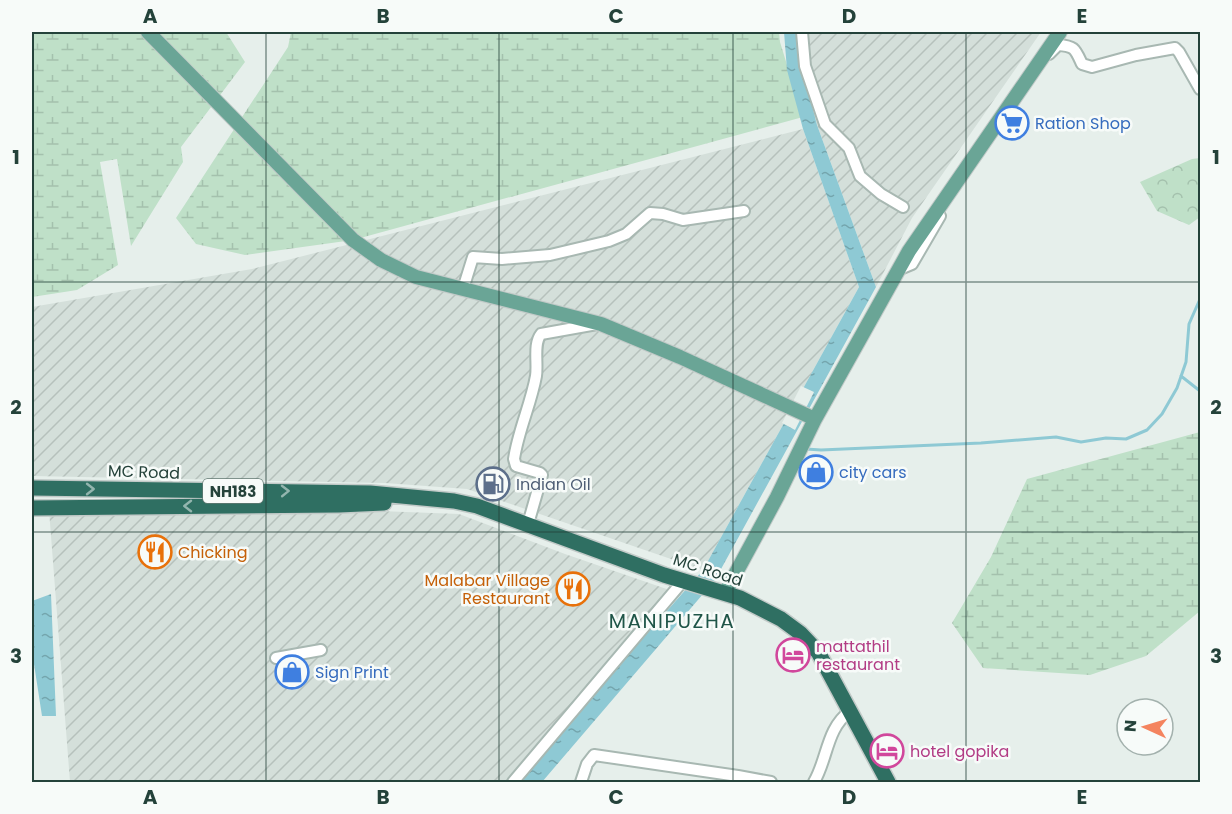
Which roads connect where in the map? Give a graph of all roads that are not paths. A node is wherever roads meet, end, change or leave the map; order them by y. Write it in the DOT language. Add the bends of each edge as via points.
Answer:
graph roads {
  1 [pos="148,32"];
  2 [pos="802,32"];
  3 [pos="1060,32"];
  4 [pos="1200,89"];
  5 [pos="903,207"];
  6 [pos="744,211"];
  7 [pos="900,268"];
  8 [pos="463,289"];
  9 [pos="601,324"];
  10 [pos="815,419"];
  11 [pos="32,488"];
  12 [pos="435,499"];
  13 [pos="32,508"];
  14 [pos="528,524"];
  15 [pos="690,583"];
  16 [pos="725,593"];
  17 [pos="321,650"];
  18 [pos="276,658"];
  19 [pos="850,711"];
  20 [pos="513,783"];
  21 [pos="581,783"];
  22 [pos="771,783"];
  23 [pos="814,783"];
  24 [pos="888,783"];
  1 -- 8 [label="main road" via="353,240 381,260 416,277"];
  2 -- 5 [label="street" via="805,66 825,124 849,148 860,176"];
  3 -- 7 [label="main road"];
  4 -- 7 [label="street" via="1177,49 1088,67 1082,64 1075,48 1058,45 949,201 912,264"];
  6 -- 8 [label="street" via="683,220 650,213 626,234 609,241 550,255 501,260 473,257"];
  7 -- 10 [label="main road"];
  8 -- 9 [label="main road"];
  9 -- 10 [label="main road"];
  9 -- 14 [label="street" via="541,334 537,341 534,384 514,459 516,466 542,475"];
  10 -- 16 [label="main road"];
  11 -- 12 [label="highway, MC Road / NH183, one-way" via="321,491"];
  12 -- 13 [label="highway, MC Road / NH183, one-way" via="339,506"];
  12 -- 14 [label="highway, MC Road / NH183" via="477,506"];
  14 -- 15 [label="highway, MC Road / NH183"];
  15 -- 16 [label="highway, MC Road / NH183"];
  15 -- 20 [label="street"];
  16 -- 19 [label="highway, MC Road / NH183" via="757,606 800,633 821,657"];
  17 -- 18 [label="street"];
  19 -- 23 [label="street" via="833,731"];
  19 -- 24 [label="highway, MC Road / NH183"];
  21 -- 22 [label="street" via="590,758 599,755"];
}
